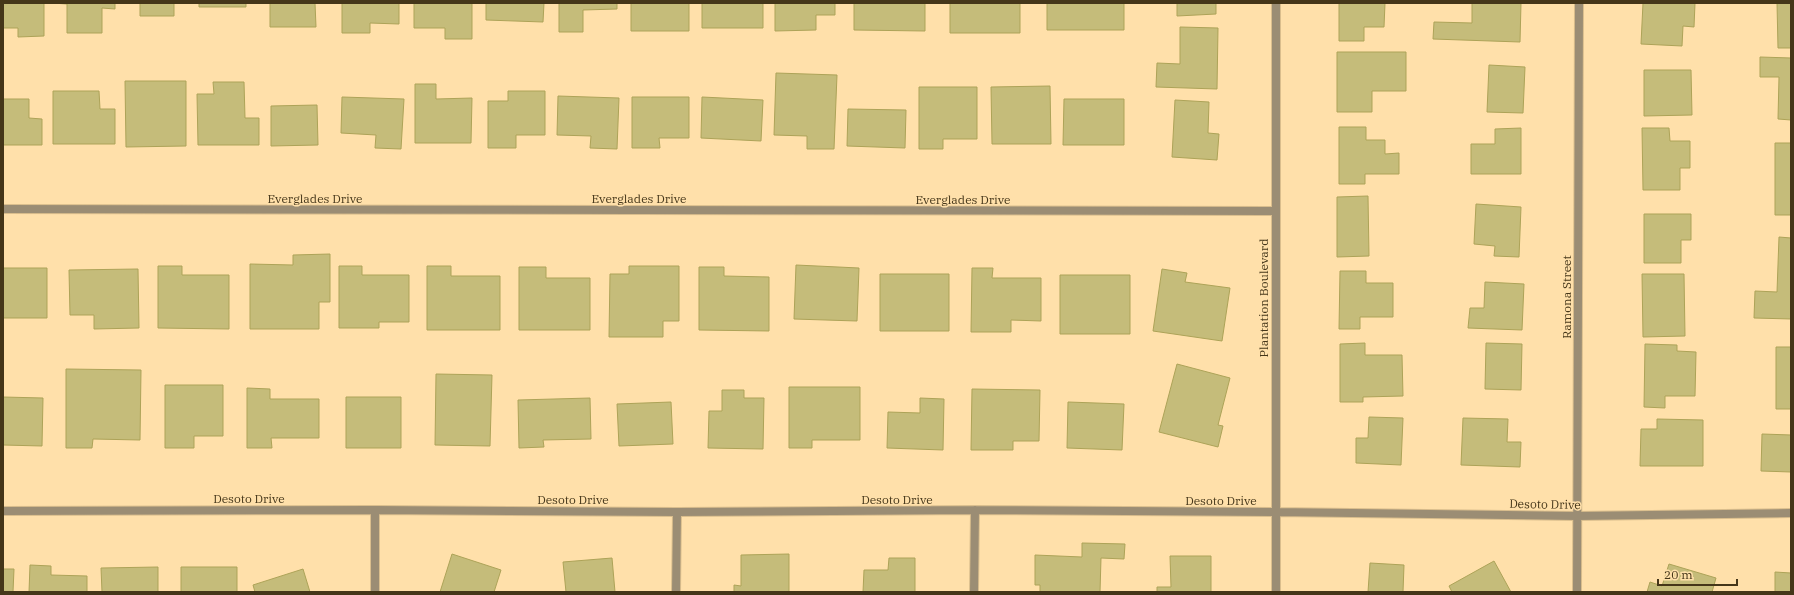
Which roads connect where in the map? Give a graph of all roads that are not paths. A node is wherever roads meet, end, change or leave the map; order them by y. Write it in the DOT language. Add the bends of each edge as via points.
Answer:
graph roads {
  1 [pos="1276,3"];
  2 [pos="1579,3"];
  3 [pos="3,209"];
  4 [pos="1275,211"];
  5 [pos="375,510"];
  6 [pos="975,510"];
  7 [pos="3,511"];
  8 [pos="677,512"];
  9 [pos="1276,512"];
  10 [pos="1791,513"];
  11 [pos="1577,516"];
  12 [pos="374,592"];
  13 [pos="676,592"];
  14 [pos="974,592"];
  15 [pos="1276,592"];
  16 [pos="1577,592"];
  1 -- 4 [label="street, Plantation Boulevard"];
  2 -- 11 [label="street, Ramona Street"];
  3 -- 4 [label="street, Everglades Drive"];
  4 -- 9 [label="street, Plantation Boulevard"];
  5 -- 7 [label="street, Desoto Drive"];
  5 -- 8 [label="street, Desoto Drive"];
  5 -- 12 [label="street"];
  6 -- 8 [label="street, Desoto Drive"];
  6 -- 9 [label="street, Desoto Drive"];
  6 -- 14 [label="street"];
  8 -- 13 [label="street"];
  9 -- 11 [label="street, Desoto Drive"];
  9 -- 15 [label="street, Plantation Boulevard"];
  10 -- 11 [label="street, Desoto Drive"];
  11 -- 16 [label="street, Ramona Street"];
}
